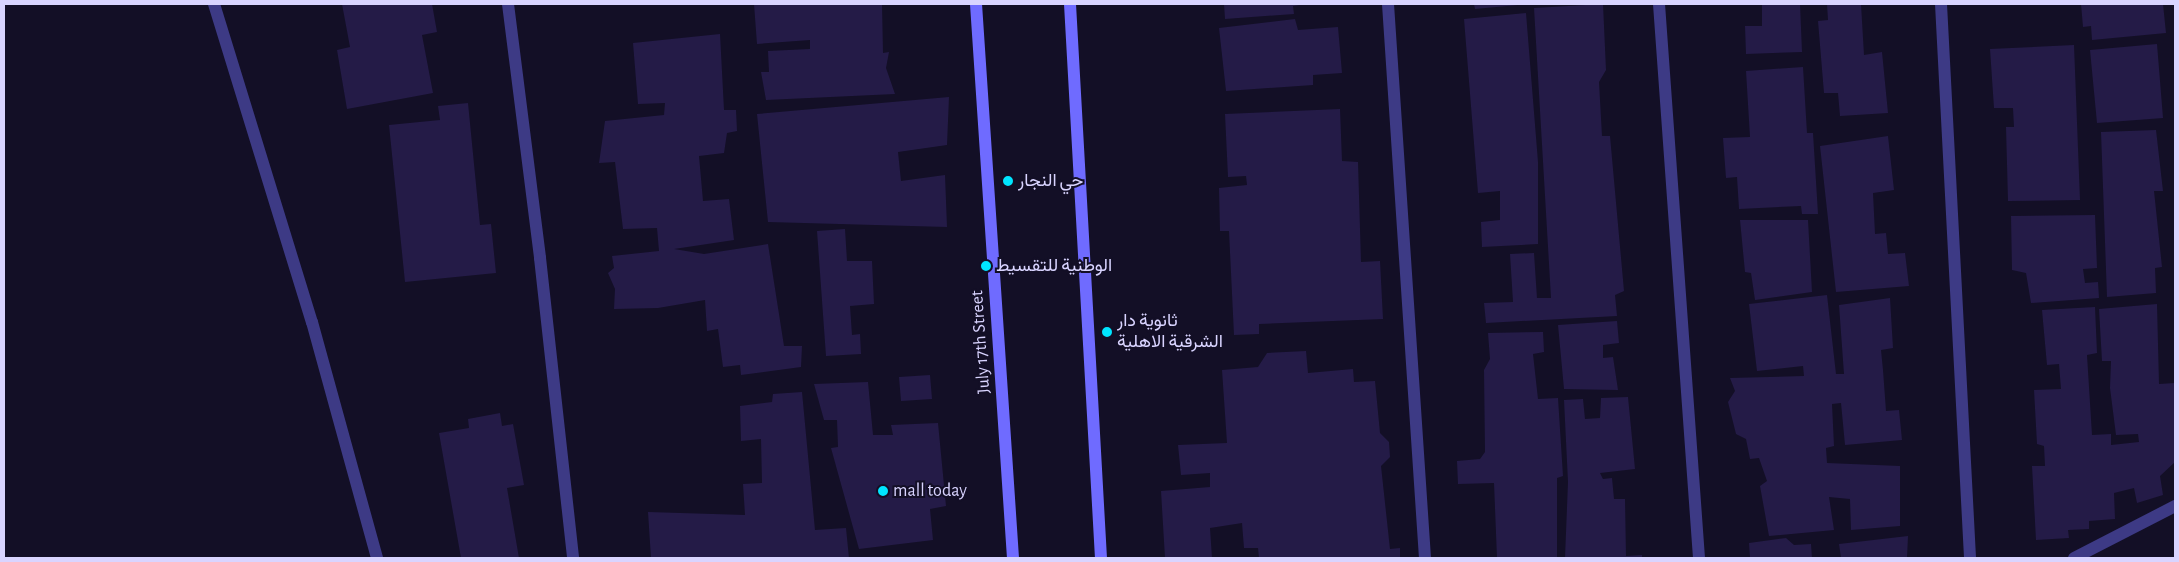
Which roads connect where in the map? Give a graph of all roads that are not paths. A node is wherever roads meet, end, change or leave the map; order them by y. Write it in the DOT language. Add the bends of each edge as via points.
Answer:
graph roads {
  1 [pos="214,4"];
  2 [pos="508,4"];
  3 [pos="976,4"];
  4 [pos="1070,4"];
  5 [pos="1388,4"];
  6 [pos="1659,4"];
  7 [pos="1940,4"];
  8 [pos="2175,506"];
  9 [pos="377,558"];
  10 [pos="573,558"];
  11 [pos="1013,558"];
  12 [pos="1101,558"];
  13 [pos="1425,558"];
  14 [pos="1699,558"];
  15 [pos="1970,558"];
  16 [pos="2074,558"];
  1 -- 9 [label="street" via="312,322"];
  2 -- 10 [label="street"];
  3 -- 11 [label="main road, July 17th Street"];
  4 -- 12 [label="main road"];
  5 -- 13 [label="street"];
  6 -- 14 [label="street"];
  7 -- 15 [label="street"];
  8 -- 16 [label="street"];
}
